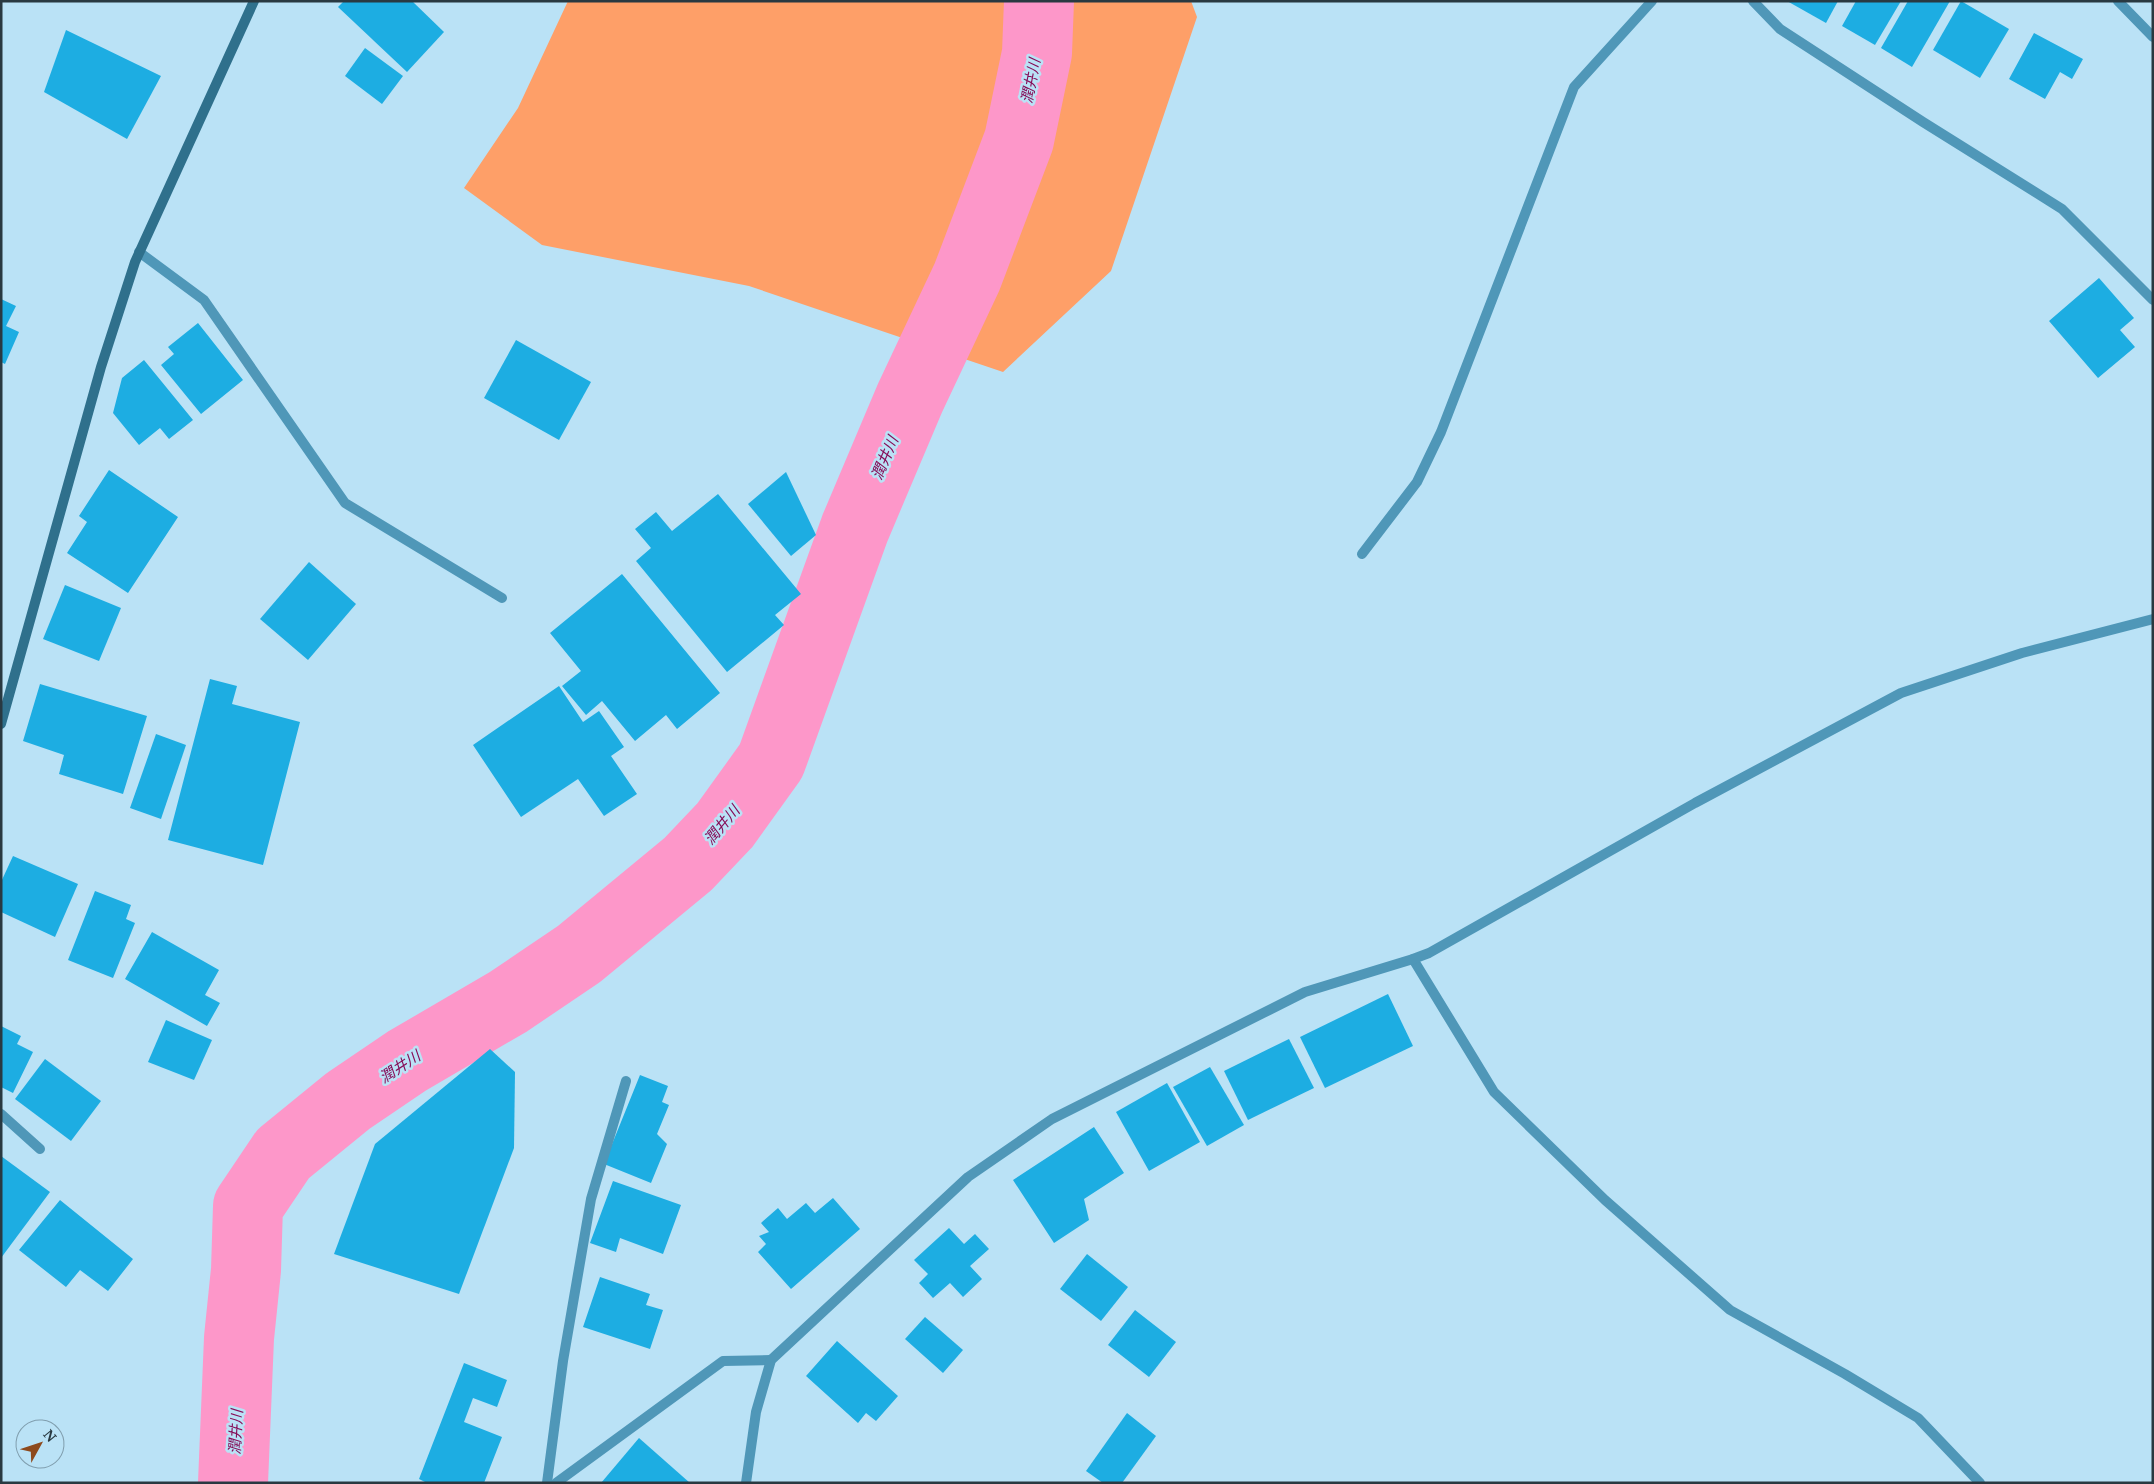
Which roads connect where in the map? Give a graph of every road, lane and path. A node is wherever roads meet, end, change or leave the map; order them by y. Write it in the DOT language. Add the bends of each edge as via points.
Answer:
graph roads {
  1 [pos="254,1"];
  2 [pos="1652,1"];
  3 [pos="1753,1"];
  4 [pos="2121,2"];
  5 [pos="2153,37"];
  6 [pos="140,252"];
  7 [pos="2153,300"];
  8 [pos="1362,554"];
  9 [pos="502,598"];
  10 [pos="2153,618"];
  11 [pos="1,724"];
  12 [pos="1414,959"];
  13 [pos="626,1081"];
  14 [pos="1,1114"];
  15 [pos="40,1149"];
  16 [pos="771,1360"];
  17 [pos="1979,1482"];
  18 [pos="547,1483"];
  19 [pos="556,1483"];
  20 [pos="746,1483"];
  1 -- 6 [label="street"];
  2 -- 8 [label="street" via="1574,87 1441,432 1417,482"];
  3 -- 7 [label="street" via="1780,28 2062,209"];
  4 -- 5 [label="street"];
  6 -- 9 [label="street" via="204,300 346,503"];
  6 -- 11 [label="street" via="101,367"];
  10 -- 12 [label="street" via="2022,653 1901,693"];
  12 -- 16 [label="street" via="1305,992 1052,1119 968,1177"];
  12 -- 17 [label="street" via="1494,1092 1605,1200 1730,1310 1918,1418"];
  13 -- 18 [label="street" via="591,1198 563,1361"];
  14 -- 15 [label="street"];
  16 -- 19 [label="street" via="723,1361"];
  16 -- 20 [label="street" via="756,1412"];
}
